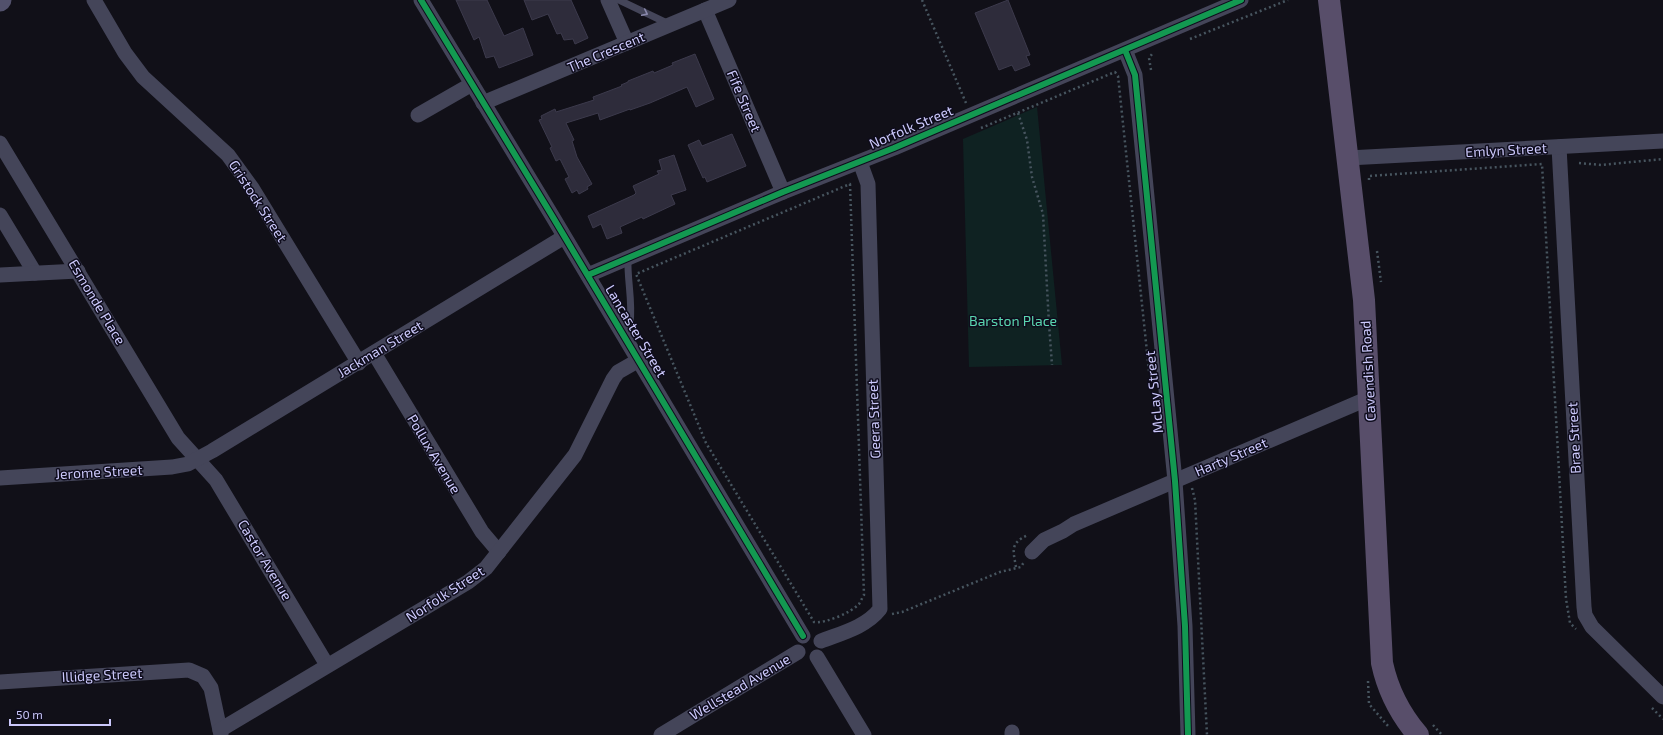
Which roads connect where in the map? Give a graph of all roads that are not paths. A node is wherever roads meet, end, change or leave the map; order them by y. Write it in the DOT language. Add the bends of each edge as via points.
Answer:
graph roads {
  1 [pos="94,0"];
  2 [pos="420,0"];
  3 [pos="608,0"];
  4 [pos="619,0"];
  5 [pos="729,0"];
  6 [pos="1241,0"];
  7 [pos="1329,0"];
  8 [pos="705,10"];
  9 [pos="672,25"];
  10 [pos="627,43"];
  11 [pos="1125,50"];
  12 [pos="472,84"];
  13 [pos="484,103"];
  14 [pos="418,115"];
  15 [pos="1663,141"];
  16 [pos="0,143"];
  17 [pos="1559,147"];
  18 [pos="1348,158"];
  19 [pos="860,162"];
  20 [pos="783,192"];
  21 [pos="0,215"];
  22 [pos="564,237"];
  23 [pos="628,258"];
  24 [pos="78,271"];
  25 [pos="35,273"];
  26 [pos="0,275"];
  27 [pos="588,275"];
  28 [pos="622,330"];
  29 [pos="374,353"];
  30 [pos="639,360"];
  31 [pos="359,363"];
  32 [pos="1369,398"];
  33 [pos="196,460"];
  34 [pos="0,478"];
  35 [pos="1175,481"];
  36 [pos="499,552"];
  37 [pos="1032,552"];
  38 [pos="803,636"];
  39 [pos="821,641"];
  40 [pos="798,652"];
  41 [pos="816,657"];
  42 [pos="327,665"];
  43 [pos="0,682"];
  44 [pos="1663,697"];
  45 [pos="1425,729"];
  46 [pos="221,732"];
  47 [pos="661,735"];
  48 [pos="864,735"];
  49 [pos="1188,735"];
  1 -- 31 [label="street, Gristock Street" via="125,53 143,77 228,155 252,188"];
  2 -- 12 [label="street, Lancaster Street"];
  3 -- 10 [label="street"];
  4 -- 9 [label="lane, one-way"];
  5 -- 8 [label="street, The Crescent"];
  6 -- 11 [label="street, Norfolk Street"];
  7 -- 18 [label="main road, Cavendish Road"];
  8 -- 9 [label="street, The Crescent"];
  8 -- 20 [label="street, Fife Street"];
  9 -- 10 [label="street, The Crescent"];
  10 -- 13 [label="street, The Crescent"];
  11 -- 19 [label="street, Norfolk Street"];
  11 -- 35 [label="street, McLay Street" via="1135,75"];
  12 -- 13 [label="street, Lancaster Street"];
  12 -- 14 [label="street"];
  13 -- 22 [label="street, Lancaster Street"];
  15 -- 17 [label="street, Emlyn Street"];
  16 -- 24 [label="street, Esmonde Place"];
  17 -- 18 [label="street, Emlyn Street"];
  17 -- 44 [label="street, Brae Street" via="1584,608 1592,627"];
  18 -- 32 [label="main road, Cavendish Road" via="1364,300"];
  19 -- 20 [label="street, Norfolk Street"];
  19 -- 39 [label="street, Geera Street" via="868,184 880,609 874,617 862,624"];
  20 -- 23 [label="street, Norfolk Street"];
  21 -- 25 [label="street"];
  22 -- 27 [label="street, Lancaster Street"];
  22 -- 29 [label="street, Jackman Street"];
  23 -- 27 [label="street, Norfolk Street"];
  23 -- 28 [label="lane, Lancaster Street" via="627,273 632,310 630,323"];
  24 -- 25 [label="street"];
  24 -- 33 [label="street, Esmonde Place" via="178,438"];
  25 -- 26 [label="street"];
  27 -- 28 [label="street, Lancaster Street"];
  28 -- 30 [label="street, Lancaster Street"];
  29 -- 31 [label="street, Jackman Street"];
  29 -- 36 [label="street, Pollux Avenue" via="482,532"];
  30 -- 36 [label="street, Norfolk Street" via="618,372 613,378 575,455"];
  30 -- 38 [label="street, Lancaster Street"];
  31 -- 33 [label="street, Jackman Street"];
  32 -- 35 [label="street, Harty Street"];
  32 -- 45 [label="main road, Cavendish Road" via="1382,663 1388,687 1408,723"];
  33 -- 34 [label="street, Jerome Street" via="172,467"];
  33 -- 42 [label="street, Castor Avenue" via="216,480"];
  35 -- 37 [label="street, Harty Street" via="1074,524 1044,540"];
  35 -- 49 [label="street, McLay Street" via="1185,626"];
  36 -- 42 [label="street, Norfolk Street" via="486,568 468,582"];
  38 -- 39 [label="street" via="815,635"];
  38 -- 40 [label="street" via="798,644"];
  39 -- 41 [label="street" via="821,652"];
  40 -- 41 [label="street" via="808,659"];
  40 -- 47 [label="street, Wellstead Avenue"];
  41 -- 48 [label="street"];
  42 -- 46 [label="street, Norfolk Street"];
  43 -- 46 [label="street, Illidge Street" via="189,670 203,676 211,688"];
}
